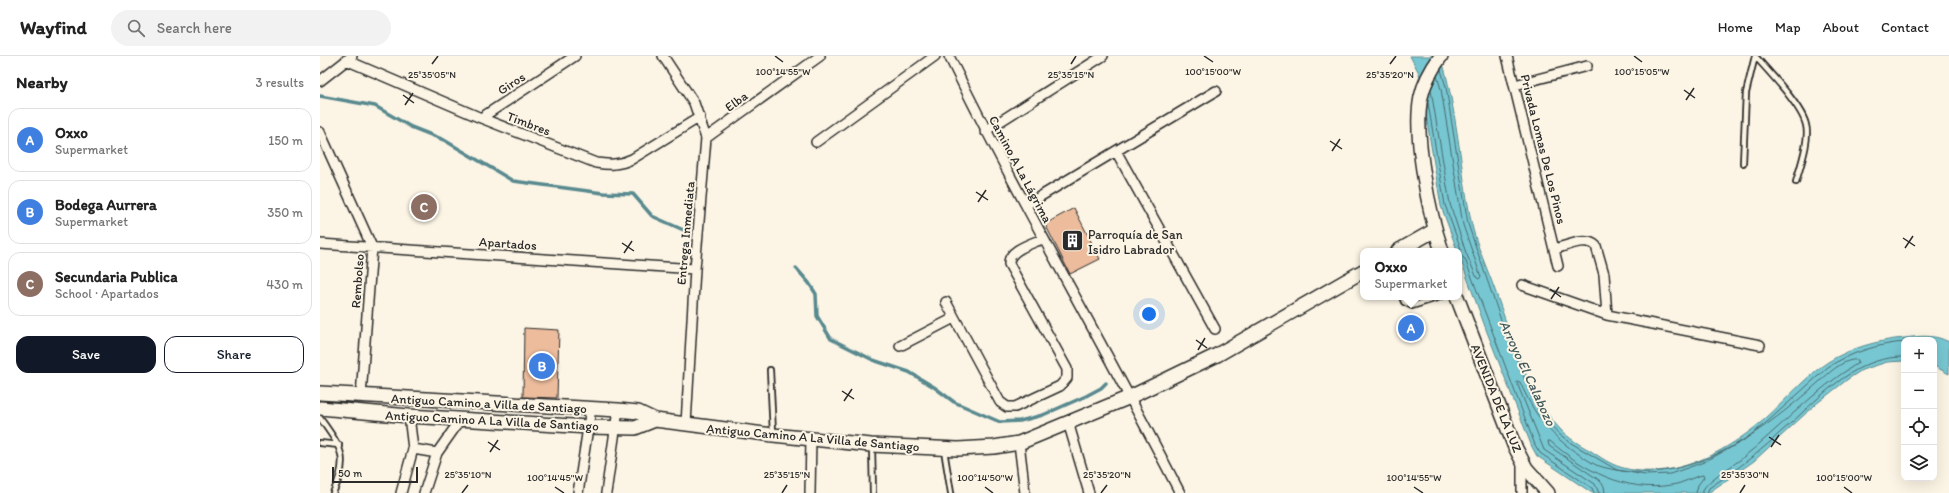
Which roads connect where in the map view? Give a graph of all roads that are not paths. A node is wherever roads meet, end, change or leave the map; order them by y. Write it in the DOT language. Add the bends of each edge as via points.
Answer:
graph roads {
  1 [pos="575,56"];
  2 [pos="663,56"];
  3 [pos="820,56"];
  4 [pos="935,56"];
  5 [pos="949,56"];
  6 [pos="1103,56"];
  7 [pos="1441,56"];
  8 [pos="1507,56"];
  9 [pos="1755,56"];
  10 [pos="349,58"];
  11 [pos="1587,66"];
  12 [pos="320,81"];
  13 [pos="1515,85"];
  14 [pos="1216,91"];
  15 [pos="700,117"];
  16 [pos="481,118"];
  17 [pos="986,131"];
  18 [pos="320,132"];
  19 [pos="706,138"];
  20 [pos="816,142"];
  21 [pos="1116,151"];
  22 [pos="1743,163"];
  23 [pos="1796,182"];
  24 [pos="1026,205"];
  25 [pos="1435,230"];
  26 [pos="1042,239"];
  27 [pos="320,244"];
  28 [pos="372,247"];
  29 [pos="1403,248"];
  30 [pos="1441,248"];
  31 [pos="1555,249"];
  32 [pos="1558,266"];
  33 [pos="695,269"];
  34 [pos="1360,273"];
  35 [pos="1522,285"];
  36 [pos="1403,300"];
  37 [pos="1431,300"];
  38 [pos="1458,300"];
  39 [pos="946,302"];
  40 [pos="1607,315"];
  41 [pos="954,318"];
  42 [pos="1215,329"];
  43 [pos="1760,345"];
  44 [pos="900,346"];
  45 [pos="770,370"];
  46 [pos="320,393"];
  47 [pos="361,396"];
  48 [pos="1130,397"];
  49 [pos="320,408"];
  50 [pos="591,408"];
  51 [pos="618,410"];
  52 [pos="409,416"];
  53 [pos="320,418"];
  54 [pos="461,419"];
  55 [pos="655,420"];
  56 [pos="1068,422"];
  57 [pos="686,424"];
  58 [pos="589,427"];
  59 [pos="616,428"];
  60 [pos="773,435"];
  61 [pos="810,438"];
  62 [pos="320,443"];
  63 [pos="1019,443"];
  64 [pos="339,445"];
  65 [pos="872,445"];
  66 [pos="944,448"];
  67 [pos="413,449"];
  68 [pos="437,453"];
  69 [pos="1522,460"];
  70 [pos="333,493"];
  71 [pos="401,493"];
  72 [pos="424,493"];
  73 [pos="578,493"];
  74 [pos="606,493"];
  75 [pos="810,493"];
  76 [pos="873,493"];
  77 [pos="951,493"];
  78 [pos="1025,493"];
  79 [pos="1089,493"];
  80 [pos="1180,493"];
  81 [pos="1522,493"];
  82 [pos="1548,493"];
  1 -- 16 [label="street, Giros"];
  2 -- 15 [label="street, Entrega Inmediata" via="694,102"];
  3 -- 19 [label="street, Elba"];
  4 -- 20 [label="street"];
  5 -- 17 [label="street, Camino A La Lágrima"];
  6 -- 17 [label="street"];
  7 -- 25 [label="street" via="1421,96 1419,118 1422,154"];
  8 -- 13 [label="street, Privada Lomas De Los Pinos"];
  9 -- 22 [label="lane" via="1746,93"];
  9 -- 23 [label="lane" via="1798,108 1807,126 1806,145"];
  10 -- 12 [label="street"];
  10 -- 16 [label="street, Timbres"];
  11 -- 13 [label="street"];
  13 -- 31 [label="street, Privada Lomas De Los Pinos"];
  14 -- 21 [label="street"];
  15 -- 16 [label="street, Timbres" via="632,159 609,165 596,163"];
  15 -- 19 [label="street, Entrega Inmediata"];
  17 -- 24 [label="street, Camino A La Lágrima"];
  18 -- 28 [label="street, Rembolso"];
  19 -- 33 [label="street, Entrega Inmediata"];
  21 -- 24 [label="street"];
  21 -- 42 [label="street"];
  24 -- 26 [label="street, Camino A La Lágrima"];
  25 -- 29 [label="street"];
  25 -- 30 [label="street"];
  26 -- 41 [label="street" via="1013,253 1009,260 1066,368 1067,378 1060,386 1015,407 1007,407 1000,402"];
  26 -- 48 [label="street, Camino A La Lágrima"];
  27 -- 28 [label="street, Apartados"];
  28 -- 33 [label="street, Apartados"];
  28 -- 47 [label="street, Rembolso"];
  31 -- 32 [label="street, Privada Lomas De Los Pinos"];
  31 -- 40 [label="street" via="1586,241 1596,246 1604,274"];
  33 -- 57 [label="street, Entrega Inmediata"];
  34 -- 48 [label="street, Antiguo Camino A La Villa de Santiago" via="1217,355"];
  35 -- 40 [label="street"];
  36 -- 37 [label="lane" via="1412,306"];
  38 -- 69 [label="street, AVENIDA DE LA LUZ"];
  39 -- 41 [label="street"];
  40 -- 43 [label="street"];
  41 -- 44 [label="street"];
  45 -- 60 [label="lane"];
  46 -- 47 [label="street, Antiguo Camino a Villa de Santiago"];
  47 -- 50 [label="street, Antiguo Camino a Villa de Santiago"];
  48 -- 56 [label="street, Antiguo Camino A La Villa de Santiago"];
  48 -- 80 [label="street, Camino A La Lágrima"];
  49 -- 52 [label="street, Antiguo Camino A La Villa de Santiago"];
  50 -- 51 [label="street, Antiguo Camino a Villa de Santiago"];
  50 -- 58 [label="street"];
  51 -- 55 [label="street, Antiguo Camino a Villa de Santiago" via="638,412"];
  51 -- 59 [label="street"];
  52 -- 54 [label="street, Antiguo Camino A La Villa de Santiago"];
  52 -- 67 [label="street"];
  53 -- 64 [label="lane"];
  54 -- 58 [label="street, Antiguo Camino A La Villa de Santiago"];
  54 -- 68 [label="street"];
  55 -- 57 [label="street, Antiguo Camino A La Villa de Santiago"];
  55 -- 59 [label="street, Antiguo Camino A La Villa de Santiago" via="635,428"];
  56 -- 63 [label="street, Antiguo Camino A La Villa de Santiago"];
  56 -- 79 [label="street"];
  57 -- 60 [label="street, Antiguo Camino A La Villa de Santiago"];
  58 -- 59 [label="street, Antiguo Camino A La Villa de Santiago"];
  58 -- 73 [label="street"];
  59 -- 74 [label="street"];
  60 -- 61 [label="street, Antiguo Camino A La Villa de Santiago"];
  61 -- 65 [label="street, Antiguo Camino A La Villa de Santiago"];
  61 -- 75 [label="street"];
  62 -- 64 [label="lane"];
  63 -- 66 [label="street, Antiguo Camino A La Villa de Santiago" via="977,449"];
  63 -- 78 [label="street"];
  64 -- 70 [label="lane" via="342,468"];
  65 -- 66 [label="street, Antiguo Camino A La Villa de Santiago"];
  65 -- 76 [label="lane"];
  66 -- 77 [label="lane"];
  67 -- 68 [label="street"];
  67 -- 71 [label="street"];
  68 -- 72 [label="street"];
  69 -- 81 [label="street"];
  69 -- 82 [label="street, AVENIDA DE LA LUZ"];
}
